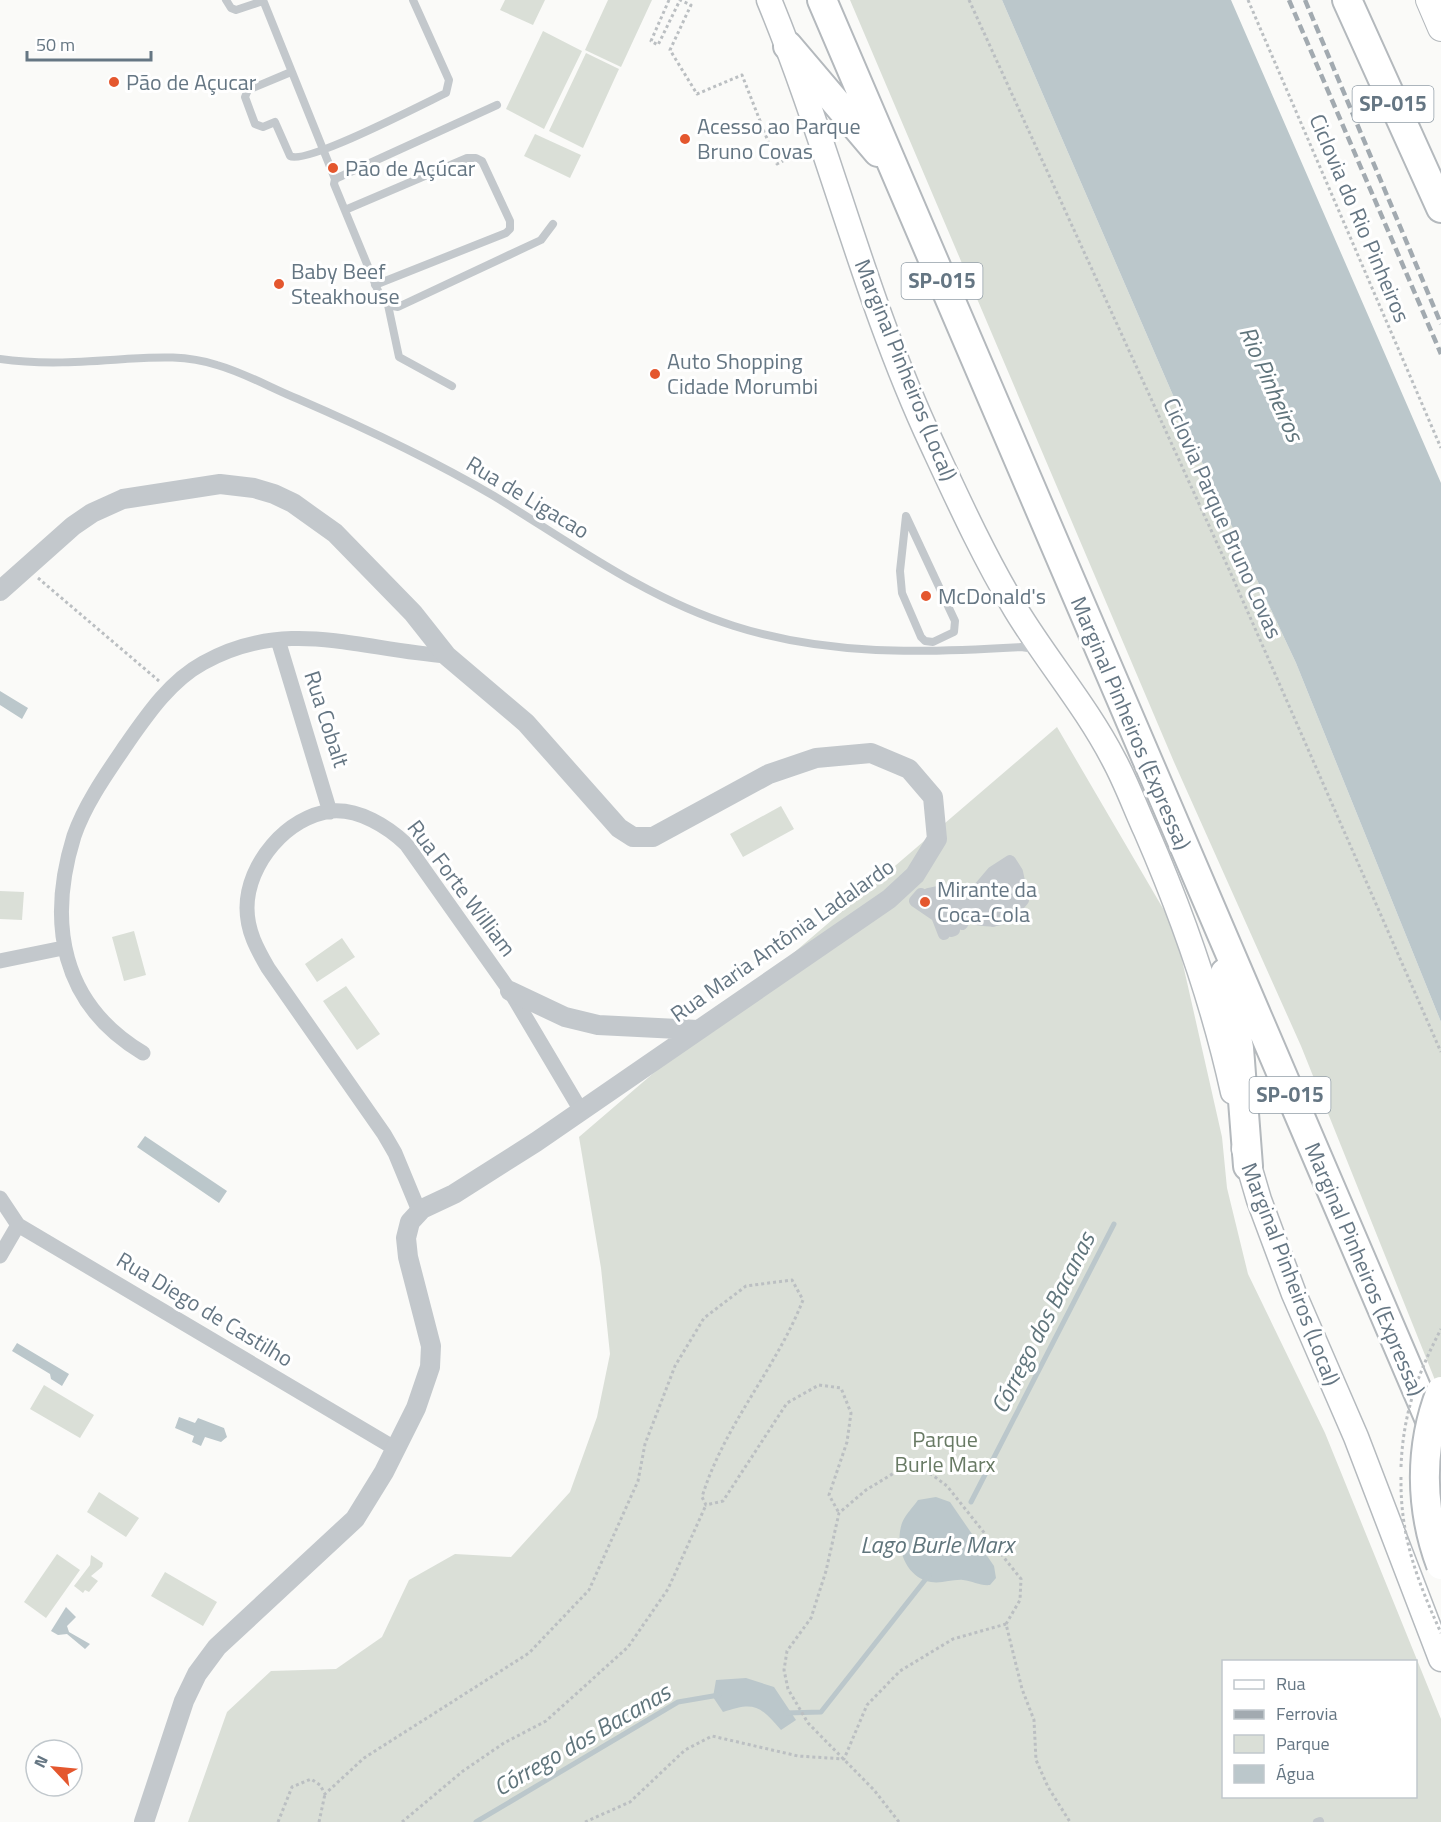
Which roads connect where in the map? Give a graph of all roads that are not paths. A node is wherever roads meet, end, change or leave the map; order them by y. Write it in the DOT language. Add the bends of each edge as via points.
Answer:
graph roads {
  1 [pos="226,0"];
  2 [pos="413,0"];
  3 [pos="769,0"];
  4 [pos="822,0"];
  5 [pos="1347,0"];
  6 [pos="1429,0"];
  7 [pos="263,1"];
  8 [pos="1441,28"];
  9 [pos="788,46"];
  10 [pos="291,72"];
  11 [pos="497,105"];
  12 [pos="323,150"];
  13 [pos="896,174"];
  14 [pos="334,179"];
  15 [pos="1441,208"];
  16 [pos="345,210"];
  17 [pos="553,224"];
  18 [pos="375,285"];
  19 [pos="388,305"];
  20 [pos="0,359"];
  21 [pos="452,386"];
  22 [pos="906,516"];
  23 [pos="0,591"];
  24 [pos="278,640"];
  25 [pos="1042,651"];
  26 [pos="447,656"];
  27 [pos="330,812"];
  28 [pos="989,912"];
  29 [pos="1215,921"];
  30 [pos="944,934"];
  31 [pos="63,948"];
  32 [pos="0,961"];
  33 [pos="510,991"];
  34 [pos="698,1030"];
  35 [pos="143,1053"];
  36 [pos="580,1109"];
  37 [pos="1248,1166"];
  38 [pos="0,1198"];
  39 [pos="419,1211"];
  40 [pos="18,1225"];
  41 [pos="0,1256"];
  42 [pos="1441,1391"];
  43 [pos="1441,1447"];
  44 [pos="396,1449"];
  45 [pos="1441,1565"];
  46 [pos="1441,1659"];
  47 [pos="144,1822"];
  1 -- 7 [label="lane" via="236,10"];
  2 -- 12 [label="lane" via="449,80 446,93"];
  3 -- 9 [label="main road, Marginal Pinheiros (Local)"];
  4 -- 13 [label="highway, Marginal Pinheiros (Expressa) / SP-015"];
  5 -- 15 [label="highway, SP-015"];
  6 -- 8 [label="highway"];
  7 -- 10 [label="lane"];
  9 -- 13 [label="highway"];
  9 -- 25 [label="main road, Marginal Pinheiros (Local)" via="870,287 927,434 998,578"];
  10 -- 12 [label="lane"];
  10 -- 12 [label="lane" via="245,93 255,124 263,127 275,122 292,157"];
  11 -- 14 [label="lane"];
  12 -- 14 [label="lane"];
  13 -- 29 [label="highway, Marginal Pinheiros (Expressa) / SP-015"];
  14 -- 16 [label="lane"];
  16 -- 18 [label="lane"];
  16 -- 18 [label="lane" via="467,158 476,158 482,161 510,221 506,233"];
  17 -- 19 [label="lane" via="541,240 398,307"];
  18 -- 19 [label="lane"];
  19 -- 21 [label="lane" via="399,357"];
  20 -- 25 [label="lane, Rua de Ligacao" via="25,363 169,356 219,365 400,445 633,580 733,626 823,647 925,652 1021,647"];
  22 -- 22 [label="lane" via="900,571 902,593 921,637 933,642 954,632 955,621"];
  23 -- 26 [label="street, Rua Maria Antônia Ladalardo" via="73,526 123,499 211,485 238,485 274,494 335,532 413,613"];
  24 -- 26 [label="street" via="323,638 393,652"];
  24 -- 27 [label="street, Rua Cobalt"];
  24 -- 31 [label="street" via="203,663 169,690 141,723 112,765 75,834 61,907"];
  25 -- 37 [label="main road, Marginal Pinheiros (Local)" via="1115,760 1176,901 1218,1024"];
  26 -- 34 [label="street, Rua Maria Antônia Ladalardo" via="526,723 612,820 633,837 653,837 769,774 816,758 871,753 909,770 933,797 937,839 915,876 890,899"];
  27 -- 33 [label="street, Rua Forte William" via="375,820 406,844"];
  27 -- 39 [label="street" via="292,828 267,850 249,889 249,928 268,968 395,1153"];
  28 -- 28 [label="street" via="1016,902 1012,878 1005,871 985,891 966,895 970,911 990,915 1009,897 1010,886 1004,883 999,890 972,901"];
  28 -- 30 [label="street" via="1011,915 1023,900 1017,872 1010,861 993,872 976,892 949,895 960,900 967,916 962,924 942,891 928,894 944,909 954,930 951,931 946,915 921,894 915,901 937,916"];
  29 -- 37 [label="highway" via="1239,1048"];
  29 -- 43 [label="highway, Marginal Pinheiros (Expressa) / SP-015"];
  31 -- 32 [label="street"];
  31 -- 35 [label="street" via="87,1002 117,1037"];
  33 -- 34 [label="street" via="565,1017 598,1025"];
  33 -- 36 [label="street, Rua Forte William"];
  34 -- 36 [label="street, Rua Maria Antônia Ladalardo"];
  36 -- 39 [label="street, Rua Maria Antônia Ladalardo" via="454,1194"];
  37 -- 46 [label="main road, Marginal Pinheiros (Local)" via="1294,1294 1356,1437"];
  38 -- 40 [label="street, Rua Diego de Castilho"];
  39 -- 44 [label="street" via="410,1222 406,1238 431,1346 430,1367"];
  40 -- 41 [label="street"];
  40 -- 44 [label="street, Rua Diego de Castilho"];
  42 -- 45 [label="highway, bridge" via="1425,1458 1426,1512"];
  44 -- 47 [label="street" via="355,1519 217,1647 196,1674"];
}
